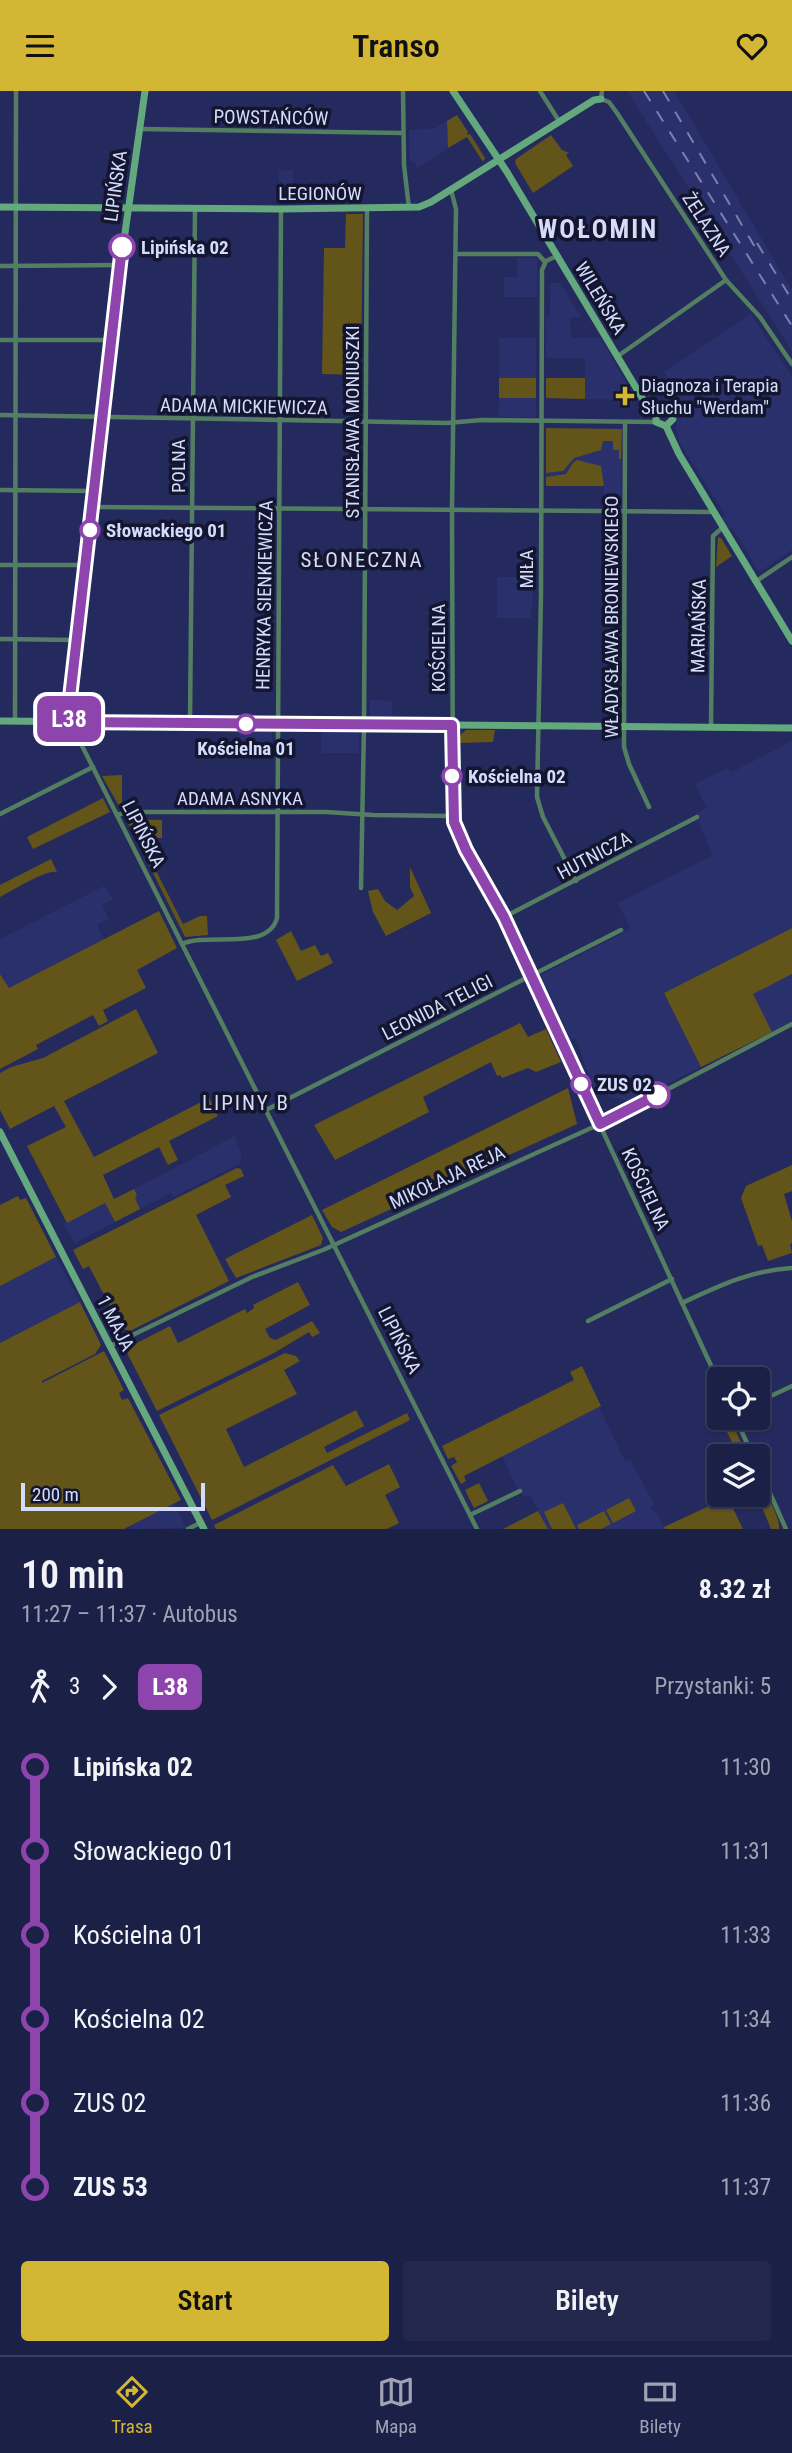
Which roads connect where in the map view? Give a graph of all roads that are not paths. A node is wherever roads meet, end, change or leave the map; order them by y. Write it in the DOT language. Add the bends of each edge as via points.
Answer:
graph roads {
  1 [pos="16,91"];
  2 [pos="145,91"];
  3 [pos="403,91"];
  4 [pos="453,91"];
  5 [pos="540,91"];
  6 [pos="601,95"];
  7 [pos="559,121"];
  8 [pos="139,129"];
  9 [pos="403,133"];
  10 [pos="498,160"];
  11 [pos="450,190"];
  12 [pos="0,207"];
  13 [pos="15,207"];
  14 [pos="409,208"];
  15 [pos="128,209"];
  16 [pos="195,209"];
  17 [pos="281,209"];
  18 [pos="367,209"];
  19 [pos="456,254"];
  20 [pos="557,256"];
  21 [pos="545,263"];
  22 [pos="120,265"];
  23 [pos="0,266"];
  24 [pos="16,266"];
  25 [pos="726,280"];
  26 [pos="0,340"];
  27 [pos="15,340"];
  28 [pos="111,340"];
  29 [pos="617,356"];
  30 [pos="792,364"];
  31 [pos="656,411"];
  32 [pos="0,415"];
  33 [pos="15,415"];
  34 [pos="102,418"];
  35 [pos="192,419"];
  36 [pos="279,420"];
  37 [pos="366,421"];
  38 [pos="453,421"];
  39 [pos="541,421"];
  40 [pos="656,422"];
  41 [pos="625,423"];
  42 [pos="666,426"];
  43 [pos="0,490"];
  44 [pos="16,490"];
  45 [pos="94,491"];
  46 [pos="92,507"];
  47 [pos="192,507"];
  48 [pos="279,507"];
  49 [pos="365,509"];
  50 [pos="452,509"];
  51 [pos="540,510"];
  52 [pos="625,511"];
  53 [pos="713,512"];
  54 [pos="722,528"];
  55 [pos="792,557"];
  56 [pos="0,565"];
  57 [pos="16,565"];
  58 [pos="86,565"];
  59 [pos="755,582"];
  60 [pos="0,639"];
  61 [pos="15,639"];
  62 [pos="77,640"];
  63 [pos="792,641"];
  64 [pos="0,722"];
  65 [pos="15,722"];
  66 [pos="70,722"];
  67 [pos="190,723"];
  68 [pos="277,724"];
  69 [pos="364,725"];
  70 [pos="452,725"];
  71 [pos="540,726"];
  72 [pos="625,727"];
  73 [pos="792,727"];
  74 [pos="710,728"];
  75 [pos="93,767"];
  76 [pos="649,807"];
  77 [pos="276,812"];
  78 [pos="0,814"];
  79 [pos="117,815"];
  80 [pos="363,815"];
  81 [pos="453,816"];
  82 [pos="697,817"];
  83 [pos="576,881"];
  84 [pos="361,888"];
  85 [pos="504,917"];
  86 [pos="621,930"];
  87 [pos="182,944"];
  88 [pos="531,975"];
  89 [pos="792,1024"];
  90 [pos="267,1110"];
  91 [pos="600,1124"];
  92 [pos="0,1132"];
  93 [pos="334,1245"];
  94 [pos="792,1268"];
  95 [pos="672,1279"];
  96 [pos="682,1303"];
  97 [pos="588,1321"];
  98 [pos="110,1346"];
  99 [pos="712,1367"];
  100 [pos="792,1386"];
  101 [pos="770,1396"];
  102 [pos="520,1491"];
  103 [pos="770,1493"];
  104 [pos="470,1515"];
  105 [pos="202,1526"];
  106 [pos="188,1529"];
  107 [pos="477,1529"];
  108 [pos="786,1529"];
  1 -- 13 [label="street"];
  2 -- 8 [label="street, LIPIŃSKA"];
  3 -- 9 [label="street"];
  4 -- 10 [label="street, WILEŃSKA"];
  5 -- 7 [label="street"];
  6 -- 7 [label="street, LEGIONÓW"];
  6 -- 25 [label="street, ŻELAZNA"];
  7 -- 10 [label="street, LEGIONÓW"];
  8 -- 9 [label="street, POWSTAŃCÓW"];
  8 -- 15 [label="street, LIPIŃSKA"];
  9 -- 14 [label="street"];
  10 -- 11 [label="street, LEGIONÓW"];
  10 -- 20 [label="street, WILEŃSKA"];
  11 -- 14 [label="street, LEGIONÓW"];
  11 -- 19 [label="street, KOŚCIELNA" via="456,206"];
  12 -- 13 [label="street, LEGIONÓW"];
  13 -- 15 [label="street, LEGIONÓW"];
  13 -- 24 [label="street"];
  14 -- 18 [label="street, LEGIONÓW"];
  15 -- 16 [label="street, LEGIONÓW"];
  15 -- 22 [label="street, LIPIŃSKA"];
  16 -- 17 [label="street, LEGIONÓW"];
  16 -- 35 [label="street, POLNA"];
  17 -- 18 [label="street, LEGIONÓW"];
  17 -- 36 [label="street, HENRYKA SIENKIEWICZA"];
  18 -- 37 [label="street, STANISŁAWA MONIUSZKI"];
  19 -- 21 [label="street" via="537,254"];
  19 -- 38 [label="street, KOŚCIELNA"];
  20 -- 21 [label="street"];
  20 -- 29 [label="street, WILEŃSKA"];
  21 -- 39 [label="street, MIŁA"];
  22 -- 24 [label="street"];
  22 -- 28 [label="street, LIPIŃSKA"];
  23 -- 24 [label="street"];
  24 -- 27 [label="street"];
  25 -- 29 [label="street"];
  25 -- 30 [label="street, ŻELAZNA" via="760,317"];
  26 -- 27 [label="street"];
  27 -- 28 [label="street"];
  27 -- 33 [label="street"];
  28 -- 34 [label="street, LIPIŃSKA"];
  29 -- 31 [label="street, WILEŃSKA" via="647,406"];
  31 -- 40 [label="street"];
  31 -- 42 [label="street" via="671,412 673,419"];
  32 -- 33 [label="street, ADAMA MICKIEWICZA"];
  33 -- 34 [label="street, ADAMA MICKIEWICZA"];
  33 -- 44 [label="street"];
  34 -- 35 [label="street, ADAMA MICKIEWICZA"];
  34 -- 45 [label="street, LIPIŃSKA"];
  35 -- 36 [label="street, ADAMA MICKIEWICZA"];
  35 -- 47 [label="street, POLNA"];
  36 -- 37 [label="street, ADAMA MICKIEWICZA"];
  36 -- 48 [label="street, HENRYKA SIENKIEWICZA"];
  37 -- 38 [label="street, ADAMA MICKIEWICZA"];
  37 -- 49 [label="street, STANISŁAWA MONIUSZKI"];
  38 -- 39 [label="street, ADAMA MICKIEWICZA"];
  38 -- 50 [label="street, KOŚCIELNA"];
  39 -- 41 [label="street, ADAMA MICKIEWICZA"];
  39 -- 51 [label="street, MIŁA"];
  40 -- 41 [label="street, ADAMA MICKIEWICZA"];
  40 -- 42 [label="street"];
  41 -- 52 [label="street, WŁADYSŁAWA BRONIEWSKIEGO"];
  42 -- 53 [label="street"];
  43 -- 44 [label="street"];
  44 -- 45 [label="street"];
  44 -- 57 [label="street"];
  45 -- 46 [label="street, LIPIŃSKA"];
  46 -- 47 [label="street"];
  46 -- 58 [label="street, LIPIŃSKA"];
  47 -- 48 [label="street"];
  47 -- 67 [label="street, POLNA"];
  48 -- 49 [label="street"];
  48 -- 68 [label="street, HENRYKA SIENKIEWICZA"];
  49 -- 50 [label="street"];
  49 -- 69 [label="street, STANISŁAWA MONIUSZKI"];
  50 -- 51 [label="street"];
  50 -- 70 [label="street, KOŚCIELNA"];
  51 -- 52 [label="street"];
  51 -- 71 [label="street, MIŁA"];
  52 -- 53 [label="street"];
  52 -- 72 [label="street, WŁADYSŁAWA BRONIEWSKIEGO"];
  53 -- 54 [label="street"];
  54 -- 59 [label="street"];
  54 -- 74 [label="street, MARIAŃSKA" via="713,535"];
  55 -- 59 [label="street"];
  56 -- 57 [label="street"];
  57 -- 58 [label="street"];
  57 -- 61 [label="street"];
  58 -- 62 [label="street, LIPIŃSKA"];
  59 -- 63 [label="street"];
  60 -- 61 [label="street"];
  61 -- 62 [label="street"];
  61 -- 65 [label="street"];
  62 -- 66 [label="street, LIPIŃSKA"];
  64 -- 65 [label="street"];
  65 -- 66 [label="street"];
  66 -- 67 [label="street"];
  66 -- 75 [label="street, LIPIŃSKA"];
  67 -- 68 [label="street"];
  68 -- 69 [label="street"];
  68 -- 77 [label="street, HENRYKA SIENKIEWICZA"];
  69 -- 70 [label="street"];
  69 -- 80 [label="street, STANISŁAWA MONIUSZKI"];
  70 -- 71 [label="street"];
  70 -- 81 [label="street, KOŚCIELNA"];
  71 -- 72 [label="street"];
  71 -- 83 [label="street, MIŁA" via="539,805"];
  72 -- 74 [label="street"];
  72 -- 76 [label="street, WŁADYSŁAWA BRONIEWSKIEGO" via="626,758"];
  73 -- 74 [label="street"];
  75 -- 78 [label="street"];
  75 -- 79 [label="street, LIPIŃSKA"];
  77 -- 79 [label="street, ADAMA ASNYKA"];
  77 -- 80 [label="street, ADAMA ASNYKA"];
  77 -- 87 [label="street, HENRYKA SIENKIEWICZA" via="274,927 256,937"];
  79 -- 87 [label="street, LIPIŃSKA"];
  80 -- 81 [label="street, ADAMA ASNYKA"];
  80 -- 84 [label="street, STANISŁAWA MONIUSZKI"];
  81 -- 85 [label="street, KOŚCIELNA" via="466,850"];
  82 -- 83 [label="street, HUTNICZA"];
  83 -- 85 [label="street, HUTNICZA"];
  85 -- 88 [label="street, KOŚCIELNA"];
  86 -- 88 [label="street, LEONIDA TELIGI"];
  87 -- 90 [label="street, LIPIŃSKA"];
  88 -- 90 [label="street, LEONIDA TELIGI"];
  88 -- 91 [label="street, KOŚCIELNA"];
  89 -- 91 [label="street, MIKOŁAJA REJA"];
  90 -- 93 [label="street, LIPIŃSKA"];
  91 -- 93 [label="street, MIKOŁAJA REJA"];
  91 -- 95 [label="street, KOŚCIELNA"];
  92 -- 98 [label="street, 1 MAJA"];
  93 -- 98 [label="street, MIKOŁAJA REJA" via="243,1281"];
  93 -- 104 [label="street, LIPIŃSKA"];
  94 -- 96 [label="street" via="740,1277"];
  95 -- 96 [label="street, KOŚCIELNA"];
  95 -- 97 [label="street"];
  96 -- 99 [label="street, KOŚCIELNA"];
  98 -- 105 [label="street, 1 MAJA"];
  100 -- 101 [label="street"];
  102 -- 104 [label="street"];
  103 -- 108 [label="street"];
  104 -- 107 [label="street, LIPIŃSKA"];
  105 -- 106 [label="street"];
}
